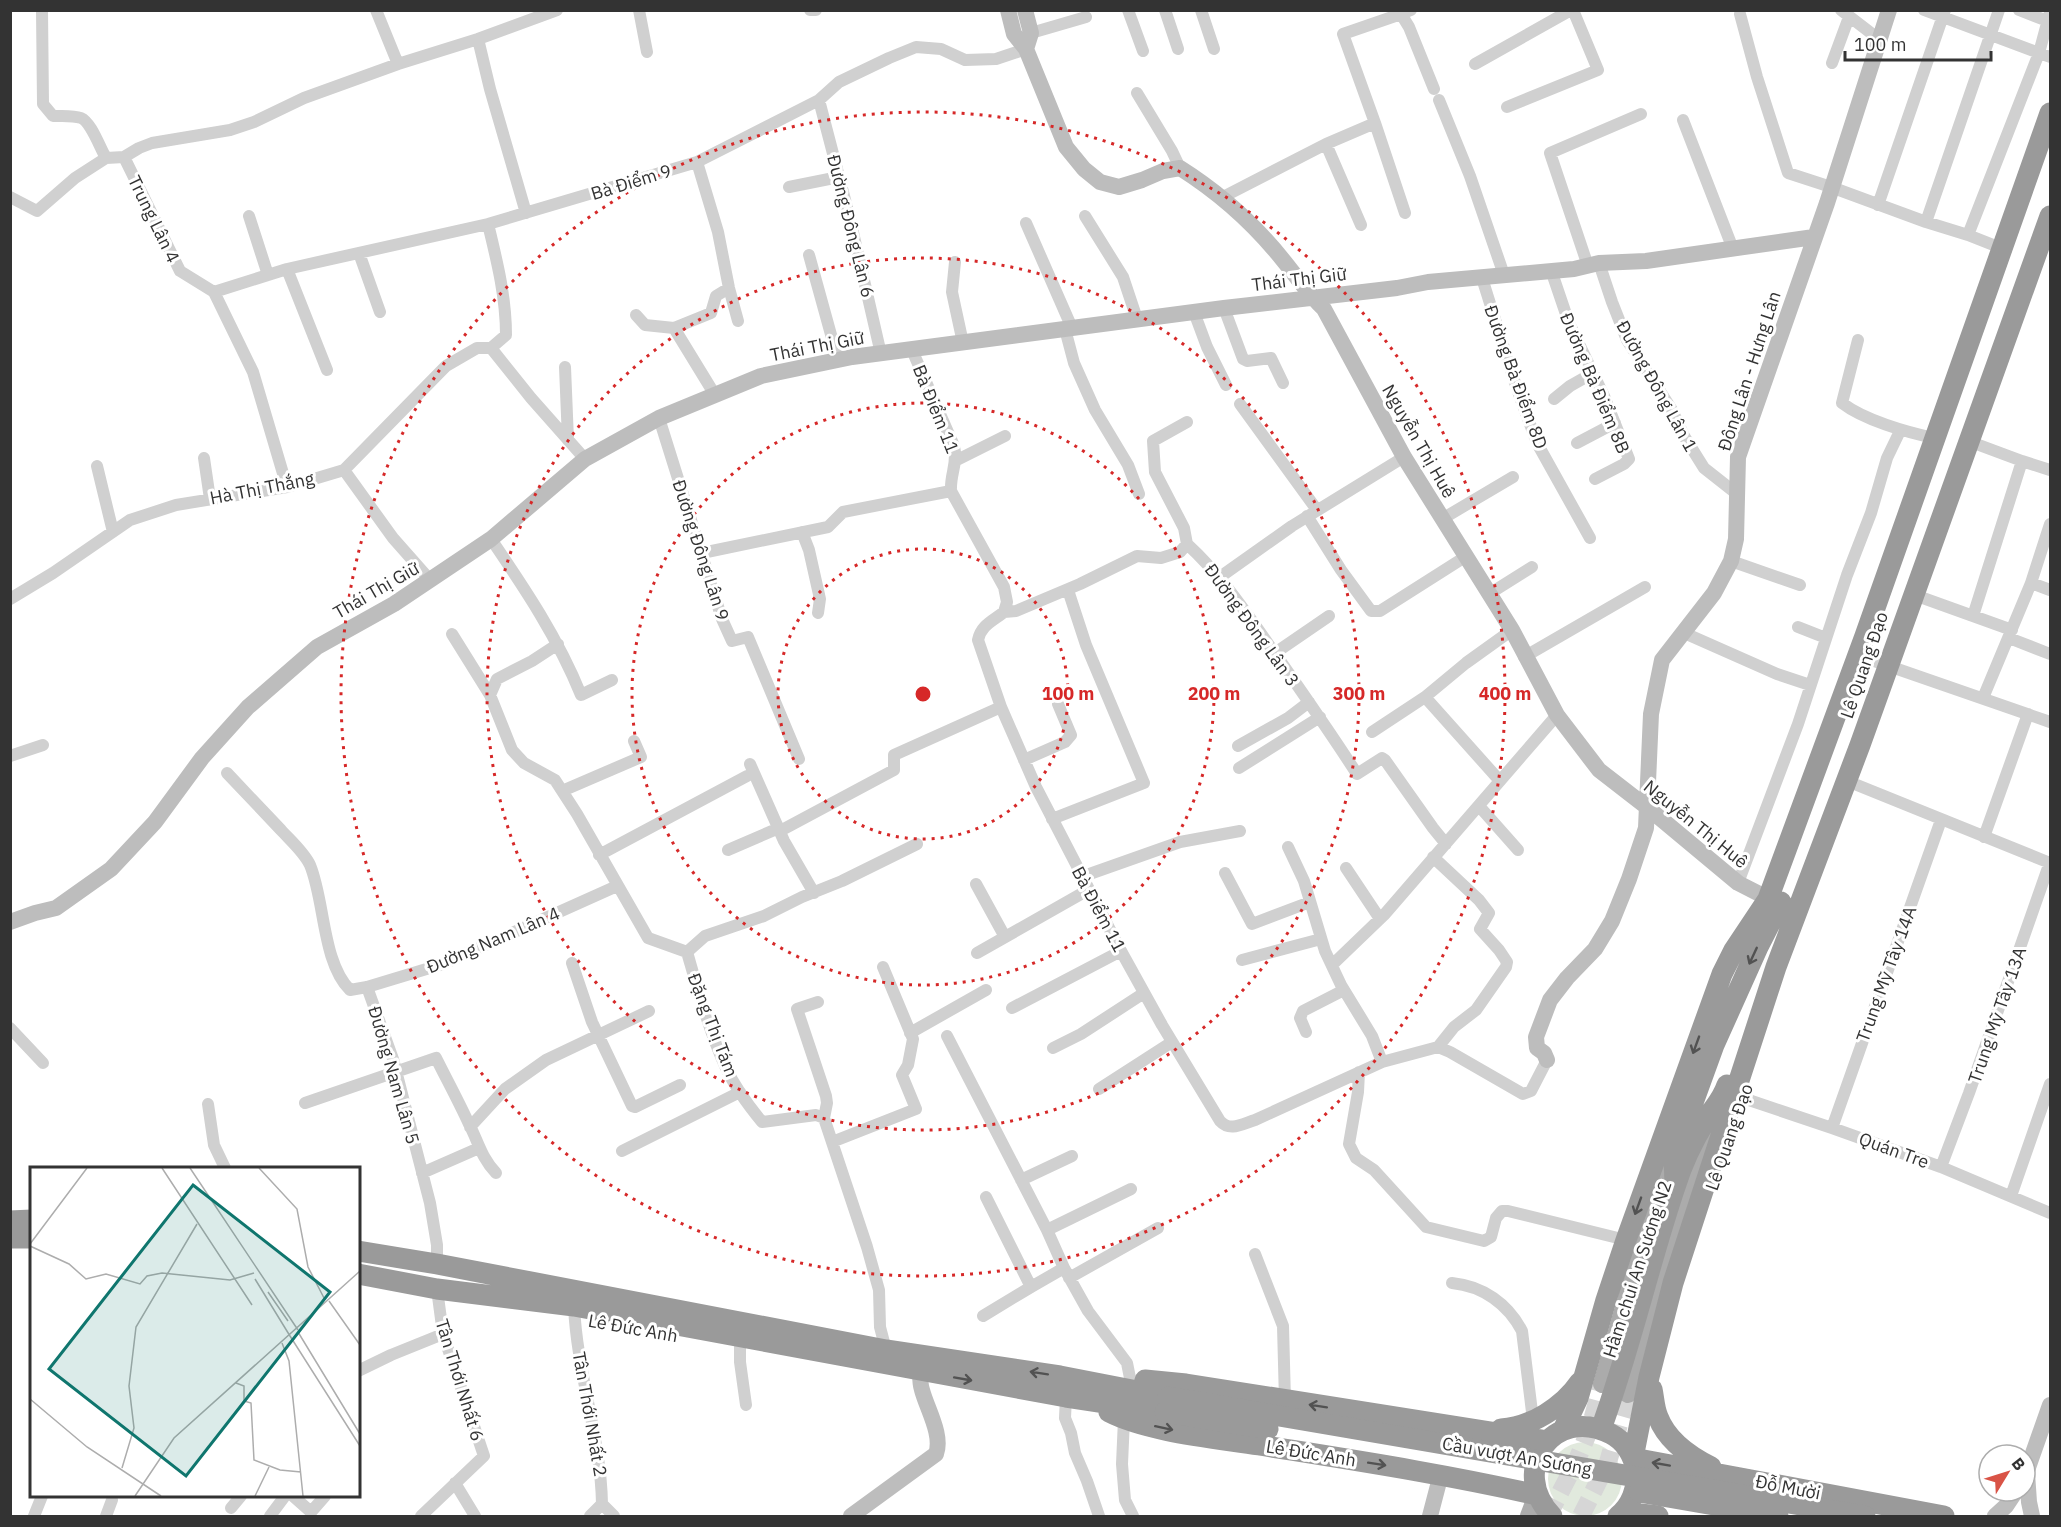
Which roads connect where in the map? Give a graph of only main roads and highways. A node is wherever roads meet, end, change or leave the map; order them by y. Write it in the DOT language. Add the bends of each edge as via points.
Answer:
graph roads {
  1 [pos="2050,113"];
  2 [pos="2050,140"];
  3 [pos="2050,216"];
  4 [pos="2050,245"];
  5 [pos="2007,250"];
  6 [pos="1861,656"];
  7 [pos="1894,667"];
  8 [pos="1865,746"];
  9 [pos="1774,902"];
  10 [pos="1739,987"];
  11 [pos="1706,1017"];
  12 [pos="1733,1097"];
  13 [pos="1665,1148"];
  14 [pos="1675,1185"];
  15 [pos="10,1206"];
  16 [pos="30,1206"];
  17 [pos="30,1220"];
  18 [pos="10,1221"];
  19 [pos="10,1238"];
  20 [pos="30,1238"];
  21 [pos="360,1244"];
  22 [pos="10,1250"];
  23 [pos="30,1250"];
  24 [pos="360,1251"];
  25 [pos="437,1260"];
  26 [pos="360,1274"];
  27 [pos="360,1282"];
  28 [pos="437,1293"];
  29 [pos="574,1312"];
  30 [pos="912,1370"];
  31 [pos="1584,1382"];
  32 [pos="1651,1385"];
  33 [pos="1093,1392"];
  34 [pos="1628,1394"];
  35 [pos="1166,1404"];
  36 [pos="1601,1429"];
  37 [pos="1480,1430"];
  38 [pos="1555,1436"];
  39 [pos="1633,1458"];
  40 [pos="1722,1472"];
  41 [pos="1472,1480"];
  42 [pos="1537,1495"];
  43 [pos="1621,1514"];
  44 [pos="1529,1516"];
  45 [pos="1552,1516"];
  46 [pos="1658,1516"];
  47 [pos="1717,1516"];
  48 [pos="1778,1516"];
  49 [pos="1865,1516"];
  50 [pos="1944,1516"];
  1 -- 5 [label="highway, Lê Quang Đạo"];
  2 -- 5 [label="highway, Lê Quang Đạo"];
  3 -- 7 [label="highway, Lê Quang Đạo"];
  4 -- 7 [label="highway, Lê Quang Đạo" via="1923,598"];
  5 -- 6 [label="highway, Lê Quang Đạo"];
  5 -- 6 [label="highway, Lê Quang Đạo" via="1934,438"];
  6 -- 9 [label="highway, Lê Quang Đạo"];
  7 -- 8 [label="highway, Lê Quang Đạo"];
  8 -- 12 [label="highway, Lê Quang Đạo" via="1857,785"];
  8 -- 12 [label="highway, Lê Quang Đạo" via="1743,1040"];
  9 -- 10 [label="highway, Lê Quang Đạo, one-way"];
  9 -- 11 [label="highway, Lê Quang Đạo" via="1734,950"];
  10 -- 11 [label="highway"];
  10 -- 13 [label="highway, Lê Quang Đạo"];
  11 -- 13 [label="highway, Lê Quang Đạo, one-way"];
  12 -- 14 [label="highway, Lê Quang Đạo" via="1708,1116"];
  12 -- 32 [label="highway, Lê Quang Đạo" via="1691,1249 1673,1283"];
  12 -- 34 [label="main road" via="1661,1278"];
  13 -- 14 [label="highway, Lê Quang Đạo"];
  13 -- 31 [label="highway, Lê Quang Đạo, one-way" via="1626,1240"];
  13 -- 31 [label="main road, Hầm chui An Sương N2" via="1635,1269"];
  14 -- 36 [label="highway, Lê Quang Đạo"];
  15 -- 16 [label="highway"];
  17 -- 18 [label="highway"];
  19 -- 20 [label="highway"];
  21 -- 25 [label="highway, Lê Đức Anh"];
  22 -- 23 [label="highway"];
  24 -- 25 [label="highway, Lê Đức Anh"];
  33 -- 25 [label="highway, Lê Đức Anh, one-way" via="636,1296"];
  26 -- 28 [label="highway, Lê Đức Anh"];
  27 -- 28 [label="highway, Lê Đức Anh"];
  28 -- 29 [label="highway, Lê Đức Anh"];
  29 -- 30 [label="highway, Lê Đức Anh"];
  29 -- 30 [label="highway, Lê Đức Anh" via="883,1375"];
  30 -- 33 [label="highway, Lê Đức Anh, one-way" via="1066,1397"];
  31 -- 37 [label="highway" via="1532,1412 1491,1420"];
  31 -- 37 [label="highway" via="1533,1422"];
  31 -- 38 [label="highway, Lê Quang Đạo"];
  32 -- 39 [label="highway, Lê Quang Đạo"];
  32 -- 40 [label="highway" via="1679,1431"];
  33 -- 35 [label="highway, Lê Đức Anh"];
  37 -- 33 [label="highway, Lê Đức Anh, one-way" via="1131,1378"];
  33 -- 41 [label="highway, Lê Đức Anh, one-way" via="1124,1419 1189,1434"];
  35 -- 48 [label="highway, Cầu vượt An Sương, bridge"];
  35 -- 49 [label="highway, Cầu vượt An Sương, bridge"];
  36 -- 38 [label="highway, Lê Đức Anh" via="1577,1426"];
  36 -- 39 [label="highway" via="1618,1438"];
  37 -- 38 [label="highway, Lê Đức Anh"];
  37 -- 41 [label="highway" via="1482,1461"];
  38 -- 42 [label="highway, Lê Quang Đạo" via="1539,1453 1534,1466"];
  40 -- 39 [label="highway, Đỗ Mười, one-way"];
  39 -- 43 [label="highway, Lê Quang Đạo" via="1636,1486"];
  40 -- 47 [label="highway" via="1713,1508"];
  40 -- 50 [label="highway, Đỗ Mười"];
  41 -- 42 [label="highway, Lê Đức Anh"];
  42 -- 44 [label="main road"];
  42 -- 45 [label="highway"];
  43 -- 46 [label="highway"];
}
